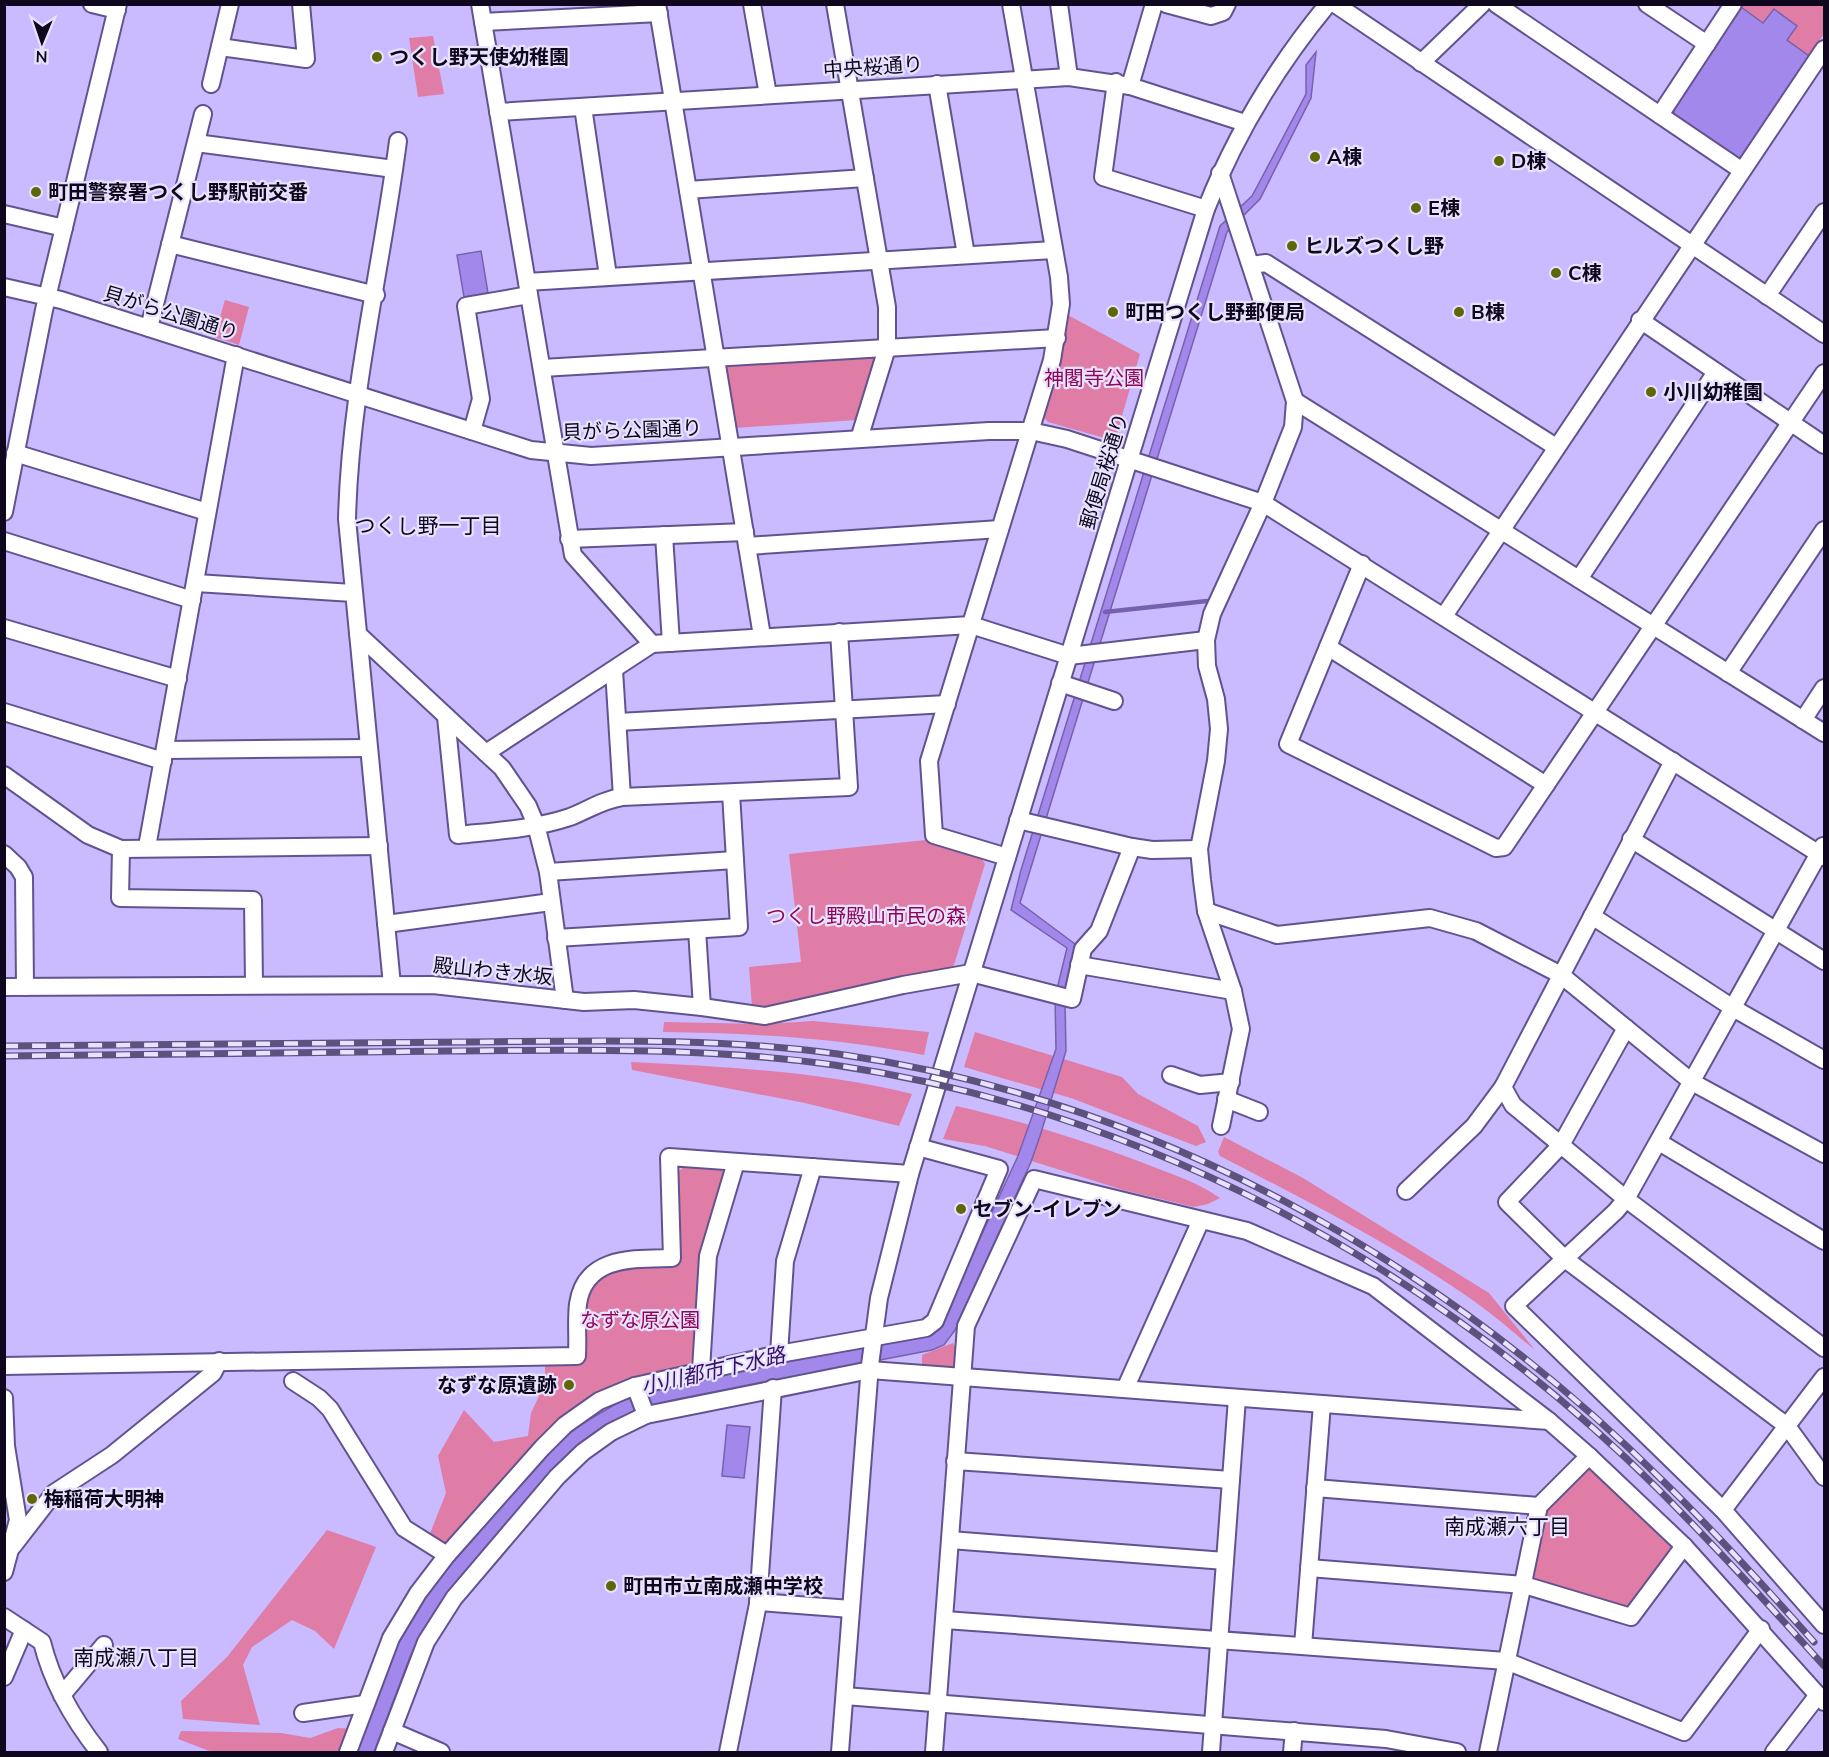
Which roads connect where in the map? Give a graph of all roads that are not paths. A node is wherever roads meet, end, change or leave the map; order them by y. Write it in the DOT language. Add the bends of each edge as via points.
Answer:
graph roads {
  1 [pos="92,4"];
  2 [pos="230,4"];
  3 [pos="301,4"];
  4 [pos="480,4"];
  5 [pos="752,4"];
  6 [pos="835,4"];
  7 [pos="1011,4"];
  8 [pos="1059,4"];
  9 [pos="1154,4"];
  10 [pos="1166,4"];
  11 [pos="1227,4"];
  12 [pos="1328,4"];
  13 [pos="1335,4"];
  14 [pos="1482,4"];
  15 [pos="1496,4"];
  16 [pos="1647,4"];
  17 [pos="1733,4"];
  18 [pos="118,7"];
  19 [pos="658,9"];
  20 [pos="483,22"];
  21 [pos="1707,44"];
  22 [pos="220,47"];
  23 [pos="1824,49"];
  24 [pos="1421,63"];
  25 [pos="1069,77"];
  26 [pos="1024,78"];
  27 [pos="211,84"];
  28 [pos="937,84"];
  29 [pos="1123,84"];
  30 [pos="849,89"];
  31 [pos="768,95"];
  32 [pos="674,101"];
  33 [pos="584,107"];
  34 [pos="498,112"];
  35 [pos="203,114"];
  36 [pos="1660,115"];
  37 [pos="1245,123"];
  38 [pos="398,141"];
  39 [pos="196,142"];
  40 [pos="394,169"];
  41 [pos="1742,170"];
  42 [pos="1220,173"];
  43 [pos="864,178"];
  44 [pos="688,190"];
  45 [pos="1206,209"];
  46 [pos="1824,212"];
  47 [pos="4,214"];
  48 [pos="64,228"];
  49 [pos="170,244"];
  50 [pos="1691,244"];
  51 [pos="1054,250"];
  52 [pos="966,255"];
  53 [pos="879,259"];
  54 [pos="1251,265"];
  55 [pos="701,270"];
  56 [pos="608,276"];
  57 [pos="4,287"];
  58 [pos="528,289"];
  59 [pos="376,295"];
  60 [pos="47,296"];
  61 [pos="1767,296"];
  62 [pos="1640,320"];
  63 [pos="149,328"];
  64 [pos="1824,334"];
  65 [pos="1057,338"];
  66 [pos="887,348"];
  67 [pos="236,355"];
  68 [pos="716,358"];
  69 [pos="542,368"];
  70 [pos="1716,372"];
  71 [pos="1824,373"];
  72 [pos="358,394"];
  73 [pos="1295,401"];
  74 [pos="1792,423"];
  75 [pos="472,431"];
  76 [pos="1031,431"];
  77 [pos="859,439"];
  78 [pos="1824,445"];
  79 [pos="731,447"];
  80 [pos="1556,447"];
  81 [pos="15,453"];
  82 [pos="556,454"];
  83 [pos="1129,459"];
  84 [pos="1263,503"];
  85 [pos="4,512"];
  86 [pos="207,512"];
  87 [pos="1000,529"];
  88 [pos="1824,530"];
  89 [pos="1502,531"];
  90 [pos="664,535"];
  91 [pos="569,539"];
  92 [pos="746,539"];
  93 [pos="4,541"];
  94 [pos="1362,564"];
  95 [pos="1579,579"];
  96 [pos="196,583"];
  97 [pos="353,593"];
  98 [pos="192,600"];
  99 [pos="1444,616"];
  100 [pos="971,625"];
  101 [pos="1654,626"];
  102 [pos="4,628"];
  103 [pos="839,632"];
  104 [pos="358,634"];
  105 [pos="762,636"];
  106 [pos="1206,639"];
  107 [pos="671,643"];
  108 [pos="652,644"];
  109 [pos="1328,647"];
  110 [pos="1069,656"];
  111 [pos="614,670"];
  112 [pos="1728,673"];
  113 [pos="178,679"];
  114 [pos="1074,688"];
  115 [pos="1824,688"];
  116 [pos="1114,701"];
  117 [pos="947,704"];
  118 [pos="845,710"];
  119 [pos="4,712"];
  120 [pos="1594,713"];
  121 [pos="446,717"];
  122 [pos="1803,720"];
  123 [pos="618,722"];
  124 [pos="1824,733"];
  125 [pos="368,748"];
  126 [pos="486,753"];
  127 [pos="164,756"];
  128 [pos="1673,761"];
  129 [pos="4,775"];
  130 [pos="1546,785"];
  131 [pos="731,793"];
  132 [pos="622,797"];
  133 [pos="1018,820"];
  134 [pos="536,825"];
  135 [pos="1631,839"];
  136 [pos="379,846"];
  137 [pos="147,847"];
  138 [pos="1132,848"];
  139 [pos="121,849"];
  140 [pos="1199,849"];
  141 [pos="1822,852"];
  142 [pos="4,854"];
  143 [pos="1006,857"];
  144 [pos="735,860"];
  145 [pos="548,872"];
  146 [pos="551,902"];
  147 [pos="1206,911"];
  148 [pos="1592,916"];
  149 [pos="386,924"];
  150 [pos="697,930"];
  151 [pos="1775,931"];
  152 [pos="556,939"];
  153 [pos="1824,961"];
  154 [pos="1079,965"];
  155 [pos="971,973"];
  156 [pos="1561,975"];
  157 [pos="254,985"];
  158 [pos="392,985"];
  159 [pos="4,987"];
  160 [pos="25,987"];
  161 [pos="1233,991"];
  162 [pos="565,1000"];
  163 [pos="702,1007"];
  164 [pos="1733,1008"];
  165 [pos="1626,1028"];
  166 [pos="1824,1060"];
  167 [pos="1182,1073"];
  168 [pos="1231,1082"];
  169 [pos="1692,1082"];
  170 [pos="1503,1087"];
  171 [pos="1226,1100"];
  172 [pos="1258,1112"];
  173 [pos="1221,1126"];
  174 [pos="1659,1142"];
  175 [pos="1561,1145"];
  176 [pos="918,1147"];
  177 [pos="1824,1154"];
  178 [pos="736,1162"];
  179 [pos="813,1167"];
  180 [pos="910,1174"];
  181 [pos="1406,1191"];
  182 [pos="1626,1199"];
  183 [pos="1201,1220"];
  184 [pos="1824,1241"];
  185 [pos="1565,1259"];
  186 [pos="873,1340"];
  187 [pos="1824,1348"];
  188 [pos="779,1354"];
  189 [pos="219,1360"];
  190 [pos="4,1366"];
  191 [pos="870,1367"];
  192 [pos="701,1371"];
  193 [pos="963,1376"];
  194 [pos="1824,1377"];
  195 [pos="293,1381"];
  196 [pos="636,1387"];
  197 [pos="773,1388"];
  198 [pos="1125,1389"];
  199 [pos="4,1398"];
  200 [pos="1237,1398"];
  201 [pos="1322,1404"];
  202 [pos="646,1415"];
  203 [pos="1549,1421"];
  204 [pos="1787,1426"];
  205 [pos="1588,1456"];
  206 [pos="955,1461"];
  207 [pos="1824,1477"];
  208 [pos="1231,1480"];
  209 [pos="1315,1488"];
  210 [pos="1539,1506"];
  211 [pos="1723,1510"];
  212 [pos="950,1540"];
  213 [pos="9,1545"];
  214 [pos="1684,1546"];
  215 [pos="447,1555"];
  216 [pos="1225,1561"];
  217 [pos="1309,1568"];
  218 [pos="4,1572"];
  219 [pos="1524,1585"];
  220 [pos="758,1602"];
  221 [pos="851,1609"];
  222 [pos="4,1617"];
  223 [pos="945,1620"];
  224 [pos="1824,1624"];
  225 [pos="1761,1629"];
  226 [pos="24,1630"];
  227 [pos="1219,1639"];
  228 [pos="104,1645"];
  229 [pos="1303,1646"];
  230 [pos="1506,1661"];
  231 [pos="4,1677"];
  232 [pos="62,1695"];
  233 [pos="845,1696"];
  234 [pos="1821,1699"];
  235 [pos="938,1703"];
  236 [pos="365,1704"];
  237 [pos="303,1713"];
  238 [pos="1213,1725"];
  239 [pos="392,1731"];
  240 [pos="1294,1731"];
  241 [pos="99,1752"];
  242 [pos="348,1752"];
  243 [pos="384,1752"];
  244 [pos="441,1752"];
  245 [pos="728,1752"];
  246 [pos="840,1752"];
  247 [pos="934,1752"];
  248 [pos="1211,1752"];
  249 [pos="1292,1752"];
  250 [pos="1457,1752"];
  251 [pos="1488,1752"];
  252 [pos="1774,1752"];
  1 -- 18 [label="street"];
  2 -- 22 [label="street"];
  3 -- 22 [label="street" via="306,59"];
  4 -- 20 [label="street"];
  5 -- 31 [label="street"];
  6 -- 30 [label="street"];
  7 -- 26 [label="street"];
  8 -- 25 [label="street"];
  9 -- 29 [label="street"];
  10 -- 11 [label="street" via="1217,16"];
  12 -- 37 [label="street, 郵便局桜通り" via="1297,42"];
  13 -- 24 [label="street"];
  14 -- 24 [label="street"];
  15 -- 36 [label="street"];
  16 -- 21 [label="street"];
  17 -- 21 [label="street"];
  18 -- 48 [label="street"];
  19 -- 20 [label="street"];
  19 -- 32 [label="street"];
  20 -- 34 [label="street"];
  21 -- 36 [label="street"];
  22 -- 27 [label="street"];
  23 -- 41 [label="street"];
  24 -- 50 [label="street"];
  25 -- 26 [label="street, 中央桜通り"];
  25 -- 29 [label="street, 中央桜通り"];
  26 -- 28 [label="street, 中央桜通り"];
  26 -- 51 [label="street"];
  28 -- 30 [label="street, 中央桜通り"];
  28 -- 52 [label="street"];
  29 -- 37 [label="street, 中央桜通り"];
  29 -- 45 [label="street" via="1103,177"];
  30 -- 31 [label="street, 中央桜通り"];
  30 -- 43 [label="street"];
  31 -- 32 [label="street, 中央桜通り"];
  32 -- 33 [label="street, 中央桜通り"];
  32 -- 44 [label="street"];
  33 -- 34 [label="street, 中央桜通り"];
  33 -- 56 [label="street"];
  34 -- 58 [label="street"];
  35 -- 39 [label="street"];
  36 -- 41 [label="street"];
  37 -- 42 [label="street, 郵便局桜通り"];
  38 -- 40 [label="street"];
  39 -- 40 [label="street"];
  39 -- 49 [label="street"];
  40 -- 59 [label="street"];
  41 -- 50 [label="street"];
  42 -- 45 [label="street, 郵便局桜通り"];
  42 -- 54 [label="street"];
  43 -- 44 [label="street"];
  43 -- 53 [label="street"];
  44 -- 55 [label="street"];
  45 -- 83 [label="street, 郵便局桜通り"];
  46 -- 61 [label="street"];
  47 -- 48 [label="street"];
  48 -- 60 [label="street"];
  49 -- 59 [label="street"];
  49 -- 63 [label="street"];
  50 -- 61 [label="street"];
  50 -- 62 [label="street"];
  51 -- 52 [label="street"];
  51 -- 65 [label="street" via="1061,304"];
  52 -- 53 [label="street"];
  53 -- 55 [label="street"];
  53 -- 66 [label="street" via="887,307"];
  54 -- 73 [label="street"];
  54 -- 80 [label="street" via="1266,263"];
  55 -- 56 [label="street"];
  55 -- 68 [label="street"];
  56 -- 58 [label="street"];
  57 -- 60 [label="street, 貝がら公園通り"];
  58 -- 69 [label="street"];
  58 -- 75 [label="street" via="466,306 481,399"];
  59 -- 72 [label="street"];
  60 -- 63 [label="street, 貝がら公園通り"];
  60 -- 81 [label="street"];
  61 -- 64 [label="street"];
  62 -- 70 [label="street"];
  62 -- 80 [label="street"];
  63 -- 67 [label="street, 貝がら公園通り"];
  65 -- 66 [label="street"];
  65 -- 76 [label="street"];
  66 -- 68 [label="street"];
  66 -- 77 [label="street"];
  67 -- 72 [label="street, 貝がら公園通り"];
  67 -- 86 [label="street"];
  68 -- 69 [label="street"];
  68 -- 79 [label="street"];
  69 -- 82 [label="street"];
  70 -- 74 [label="street"];
  70 -- 95 [label="street"];
  71 -- 74 [label="street"];
  72 -- 75 [label="street, 貝がら公園通り"];
  72 -- 97 [label="street" via="347,499"];
  73 -- 84 [label="street" via="1293,427"];
  73 -- 89 [label="street"];
  74 -- 78 [label="street"];
  74 -- 101 [label="street"];
  75 -- 82 [label="street, 貝がら公園通り"];
  76 -- 77 [label="street, 貝がら公園通り"];
  76 -- 83 [label="street, 貝がら公園通り"];
  76 -- 87 [label="street"];
  77 -- 79 [label="street, 貝がら公園通り"];
  79 -- 82 [label="street, 貝がら公園通り" via="591,456"];
  79 -- 92 [label="street"];
  80 -- 89 [label="street"];
  81 -- 85 [label="street"];
  81 -- 86 [label="street"];
  82 -- 91 [label="street"];
  83 -- 84 [label="street, 貝がら公園通り"];
  83 -- 110 [label="street, 郵便局桜通り"];
  84 -- 94 [label="street, 貝がら公園通り"];
  84 -- 106 [label="street" via="1212,614"];
  86 -- 96 [label="street"];
  87 -- 92 [label="street"];
  87 -- 100 [label="street"];
  88 -- 112 [label="street"];
  89 -- 95 [label="street"];
  89 -- 99 [label="street"];
  90 -- 91 [label="street"];
  90 -- 92 [label="street"];
  90 -- 107 [label="street"];
  91 -- 108 [label="street" via="573,555"];
  92 -- 105 [label="street"];
  93 -- 98 [label="street"];
  94 -- 99 [label="street, 貝がら公園通り"];
  94 -- 109 [label="street"];
  95 -- 101 [label="street"];
  96 -- 97 [label="street"];
  96 -- 98 [label="street"];
  97 -- 104 [label="street"];
  98 -- 113 [label="street"];
  99 -- 120 [label="street, 貝がら公園通り"];
  100 -- 103 [label="street"];
  100 -- 110 [label="street"];
  100 -- 117 [label="street"];
  101 -- 112 [label="street"];
  101 -- 120 [label="street"];
  102 -- 113 [label="street"];
  103 -- 105 [label="street"];
  103 -- 118 [label="street"];
  104 -- 121 [label="street"];
  104 -- 125 [label="street"];
  105 -- 107 [label="street"];
  106 -- 110 [label="street"];
  106 -- 140 [label="street" via="1207,666 1220,729"];
  107 -- 108 [label="street"];
  108 -- 111 [label="street"];
  109 -- 130 [label="street"];
  109 -- 130 [label="street" via="1288,744 1496,848 1504,847"];
  110 -- 114 [label="street, 郵便局桜通り"];
  111 -- 123 [label="street"];
  111 -- 126 [label="street"];
  112 -- 122 [label="street"];
  113 -- 127 [label="street"];
  114 -- 116 [label="street"];
  114 -- 133 [label="street, 郵便局桜通り"];
  115 -- 122 [label="street"];
  117 -- 118 [label="street"];
  117 -- 143 [label="street" via="929,761 934,835"];
  118 -- 123 [label="street"];
  118 -- 131 [label="street" via="849,787"];
  119 -- 127 [label="street"];
  120 -- 128 [label="street, 貝がら公園通り"];
  120 -- 130 [label="street"];
  121 -- 126 [label="street"];
  121 -- 134 [label="street" via="458,835"];
  122 -- 124 [label="street"];
  123 -- 132 [label="street"];
  125 -- 127 [label="street"];
  125 -- 136 [label="street"];
  126 -- 134 [label="street" via="513,783"];
  127 -- 137 [label="street"];
  128 -- 135 [label="street"];
  128 -- 141 [label="street, 貝がら公園通り"];
  129 -- 139 [label="street" via="88,835"];
  131 -- 132 [label="street"];
  131 -- 144 [label="street"];
  132 -- 134 [label="street"];
  133 -- 138 [label="street"];
  133 -- 143 [label="street, 郵便局桜通り"];
  134 -- 145 [label="street"];
  135 -- 148 [label="street"];
  135 -- 151 [label="street"];
  136 -- 137 [label="street"];
  136 -- 149 [label="street"];
  137 -- 139 [label="street"];
  138 -- 140 [label="street"];
  138 -- 154 [label="street" via="1099,931 1083,949"];
  139 -- 157 [label="street" via="120,898 253,900"];
  140 -- 147 [label="street"];
  141 -- 151 [label="street"];
  142 -- 160 [label="street" via="24,877"];
  143 -- 155 [label="street, 郵便局桜通り"];
  144 -- 145 [label="street"];
  144 -- 150 [label="street" via="739,927"];
  145 -- 146 [label="street"];
  146 -- 149 [label="street"];
  146 -- 152 [label="street"];
  147 -- 156 [label="street" via="1277,934 1430,918 1476,931"];
  147 -- 161 [label="street"];
  148 -- 156 [label="street"];
  148 -- 164 [label="street"];
  149 -- 158 [label="street"];
  150 -- 152 [label="street"];
  150 -- 163 [label="street"];
  151 -- 153 [label="street"];
  151 -- 164 [label="street"];
  152 -- 162 [label="street"];
  154 -- 155 [label="street" via="1072,999"];
  154 -- 161 [label="street"];
  155 -- 163 [label="street, 殿山わき水坂" via="765,1016"];
  155 -- 176 [label="street, 郵便局桜通り"];
  156 -- 165 [label="street"];
  156 -- 170 [label="street"];
  157 -- 158 [label="street, 殿山わき水坂"];
  157 -- 160 [label="street, 殿山わき水坂"];
  158 -- 162 [label="street, 殿山わき水坂" via="433,985"];
  159 -- 160 [label="street, 殿山わき水坂"];
  161 -- 168 [label="street" via="1241,1029"];
  162 -- 163 [label="street, 殿山わき水坂" via="634,1000"];
  164 -- 166 [label="street"];
  164 -- 169 [label="street"];
  165 -- 169 [label="street"];
  165 -- 175 [label="street"];
  167 -- 168 [label="street" via="1200,1085"];
  168 -- 171 [label="street"];
  169 -- 174 [label="street"];
  169 -- 177 [label="street"];
  170 -- 175 [label="street" via="1513,1105"];
  170 -- 181 [label="street" via="1474,1126"];
  171 -- 172 [label="street"];
  171 -- 173 [label="street"];
  174 -- 182 [label="street"];
  174 -- 184 [label="street"];
  175 -- 182 [label="street"];
  175 -- 185 [label="street" via="1507,1202"];
  176 -- 180 [label="street, 郵便局桜通り"];
  176 -- 186 [label="street" via="999,1169 935,1321 926,1328"];
  178 -- 179 [label="street"];
  178 -- 189 [label="street" via="669,1157 672,1258 622,1259 598,1269 589,1278 578,1304 578,1356"];
  178 -- 192 [label="street" via="708,1256"];
  179 -- 180 [label="street"];
  179 -- 188 [label="street" via="786,1261"];
  180 -- 186 [label="street, 郵便局桜通り" via="879,1298"];
  182 -- 185 [label="street"];
  182 -- 187 [label="street"];
  183 -- 193 [label="street" via="1034,1179 966,1326"];
  183 -- 198 [label="street"];
  183 -- 203 [label="street" via="1247,1231 1372,1286"];
  185 -- 204 [label="street"];
  185 -- 211 [label="street" via="1514,1306"];
  186 -- 188 [label="street"];
  186 -- 191 [label="street, 郵便局桜通り"];
  188 -- 192 [label="street"];
  189 -- 190 [label="street"];
  189 -- 213 [label="street" via="213,1373 112,1455 54,1493"];
  191 -- 193 [label="street"];
  191 -- 197 [label="street"];
  191 -- 221 [label="street, 郵便局桜通り"];
  192 -- 196 [label="street"];
  193 -- 198 [label="street"];
  193 -- 206 [label="street"];
  194 -- 204 [label="street"];
  195 -- 215 [label="street" via="330,1409 404,1528"];
  196 -- 202 [label="street"];
  196 -- 215 [label="street" via="599,1401 565,1425"];
  197 -- 202 [label="street"];
  197 -- 220 [label="street"];
  198 -- 200 [label="street"];
  199 -- 213 [label="street" via="6,1446 18,1520"];
  200 -- 201 [label="street"];
  200 -- 208 [label="street"];
  201 -- 203 [label="street"];
  201 -- 209 [label="street"];
  202 -- 239 [label="street" via="611,1432 583,1452 454,1598 426,1642"];
  203 -- 205 [label="street"];
  204 -- 207 [label="street"];
  204 -- 211 [label="street"];
  205 -- 210 [label="street"];
  205 -- 214 [label="street"];
  206 -- 208 [label="street"];
  206 -- 212 [label="street"];
  208 -- 216 [label="street"];
  209 -- 210 [label="street"];
  209 -- 217 [label="street"];
  210 -- 219 [label="street"];
  211 -- 224 [label="street"];
  212 -- 216 [label="street"];
  212 -- 223 [label="street"];
  213 -- 218 [label="street"];
  214 -- 219 [label="street" via="1631,1617"];
  214 -- 225 [label="street"];
  215 -- 236 [label="street" via="391,1638"];
  216 -- 227 [label="street"];
  217 -- 219 [label="street"];
  217 -- 229 [label="street"];
  219 -- 230 [label="street"];
  220 -- 221 [label="street"];
  220 -- 245 [label="street"];
  221 -- 233 [label="street, 郵便局桜通り"];
  222 -- 226 [label="street"];
  223 -- 227 [label="street"];
  223 -- 235 [label="street"];
  225 -- 230 [label="street" via="1684,1732"];
  225 -- 234 [label="street"];
  226 -- 231 [label="street"];
  226 -- 232 [label="street" via="42,1642 49,1671"];
  227 -- 229 [label="street"];
  227 -- 238 [label="street"];
  228 -- 232 [label="street"];
  229 -- 230 [label="street"];
  230 -- 251 [label="street"];
  232 -- 241 [label="street" via="79,1727"];
  233 -- 235 [label="street"];
  233 -- 246 [label="street, 郵便局桜通り"];
  234 -- 252 [label="street"];
  235 -- 238 [label="street"];
  235 -- 247 [label="street"];
  236 -- 237 [label="street"];
  236 -- 242 [label="street"];
  238 -- 240 [label="street"];
  238 -- 248 [label="street"];
  239 -- 243 [label="street"];
  239 -- 244 [label="street"];
  240 -- 249 [label="street"];
  240 -- 250 [label="street" via="1386,1739"];
}
